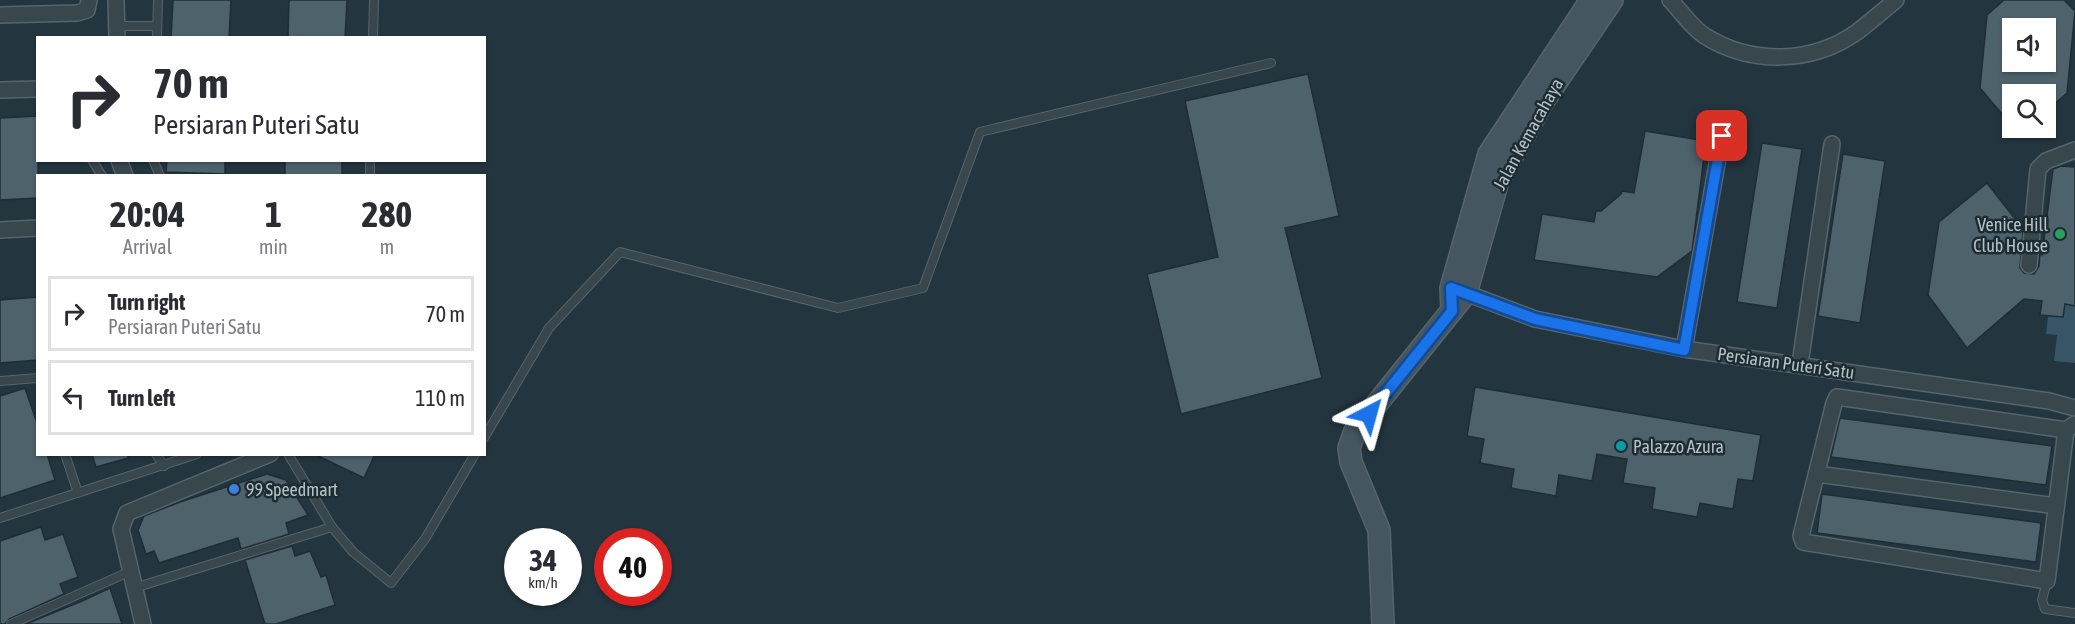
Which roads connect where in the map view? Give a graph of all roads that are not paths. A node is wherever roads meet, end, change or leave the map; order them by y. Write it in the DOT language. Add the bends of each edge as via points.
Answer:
graph roads {
  1 [pos="116,0"];
  2 [pos="158,0"];
  3 [pos="374,0"];
  4 [pos="1591,0"];
  5 [pos="1612,0"];
  6 [pos="1670,0"];
  7 [pos="1896,0"];
  8 [pos="88,5"];
  9 [pos="0,15"];
  10 [pos="158,26"];
  11 [pos="117,32"];
  12 [pos="157,36"];
  13 [pos="373,36"];
  14 [pos="1271,63"];
  15 [pos="36,89"];
  16 [pos="0,90"];
  17 [pos="1722,136"];
  18 [pos="1832,144"];
  19 [pos="2075,150"];
  20 [pos="36,228"];
  21 [pos="0,230"];
  22 [pos="2029,265"];
  23 [pos="1459,290"];
  24 [pos="1684,350"];
  25 [pos="1800,364"];
  26 [pos="36,378"];
  27 [pos="0,381"];
  28 [pos="2075,408"];
  29 [pos="2071,427"];
  30 [pos="486,435"];
  31 [pos="66,456"];
  32 [pos="157,456"];
  33 [pos="192,456"];
  34 [pos="265,456"];
  35 [pos="289,456"];
  36 [pos="474,456"];
  37 [pos="164,466"];
  38 [pos="1817,474"];
  39 [pos="78,493"];
  40 [pos="2056,506"];
  41 [pos="0,518"];
  42 [pos="332,526"];
  43 [pos="131,571"];
  44 [pos="2047,581"];
  45 [pos="134,588"];
  46 [pos="2075,613"];
  47 [pos="12,624"];
  48 [pos="143,624"];
  49 [pos="1383,624"];
  1 -- 11 [label="street"];
  2 -- 10 [label="lane"];
  3 -- 13 [label="lane"];
  4 -- 23 [label="street, Jalan Kemacahaya" via="1489,154"];
  5 -- 23 [label="street, Jalan Kemacahaya" via="1542,103 1498,181"];
  6 -- 7 [label="street" via="1703,36 1740,52 1773,58 1808,55 1855,33"];
  8 -- 9 [label="street"];
  10 -- 11 [label="lane"];
  10 -- 12 [label="lane"];
  14 -- 30 [label="lane" via="980,132 923,288 838,308 620,252 549,328"];
  15 -- 16 [label="street"];
  17 -- 24 [label="street"];
  18 -- 25 [label="street"];
  19 -- 22 [label="street" via="2046,161 2038,169"];
  20 -- 21 [label="street"];
  23 -- 24 [label="street, Persiaran Puteri Satu" via="1535,319"];
  23 -- 49 [label="street, Jalan Kemacahaya" via="1452,311 1355,431 1348,448 1379,530"];
  24 -- 25 [label="street, Persiaran Puteri Satu"];
  25 -- 28 [label="street, Persiaran Puteri Satu"];
  26 -- 27 [label="lane"];
  29 -- 38 [label="street" via="1843,396 1834,403"];
  29 -- 40 [label="street"];
  31 -- 39 [label="lane"];
  32 -- 37 [label="lane"];
  33 -- 37 [label="lane"];
  34 -- 43 [label="street" via="127,513 121,529"];
  35 -- 42 [label="lane"];
  36 -- 42 [label="lane" via="425,539 391,583 353,552"];
  37 -- 39 [label="lane"];
  38 -- 40 [label="street"];
  38 -- 44 [label="street" via="1801,536 1803,542"];
  39 -- 41 [label="lane"];
  40 -- 44 [label="street"];
  42 -- 45 [label="lane"];
  43 -- 45 [label="street"];
  43 -- 47 [label="lane"];
  44 -- 46 [label="lane" via="2042,600 2045,609"];
  45 -- 48 [label="street"];
}
